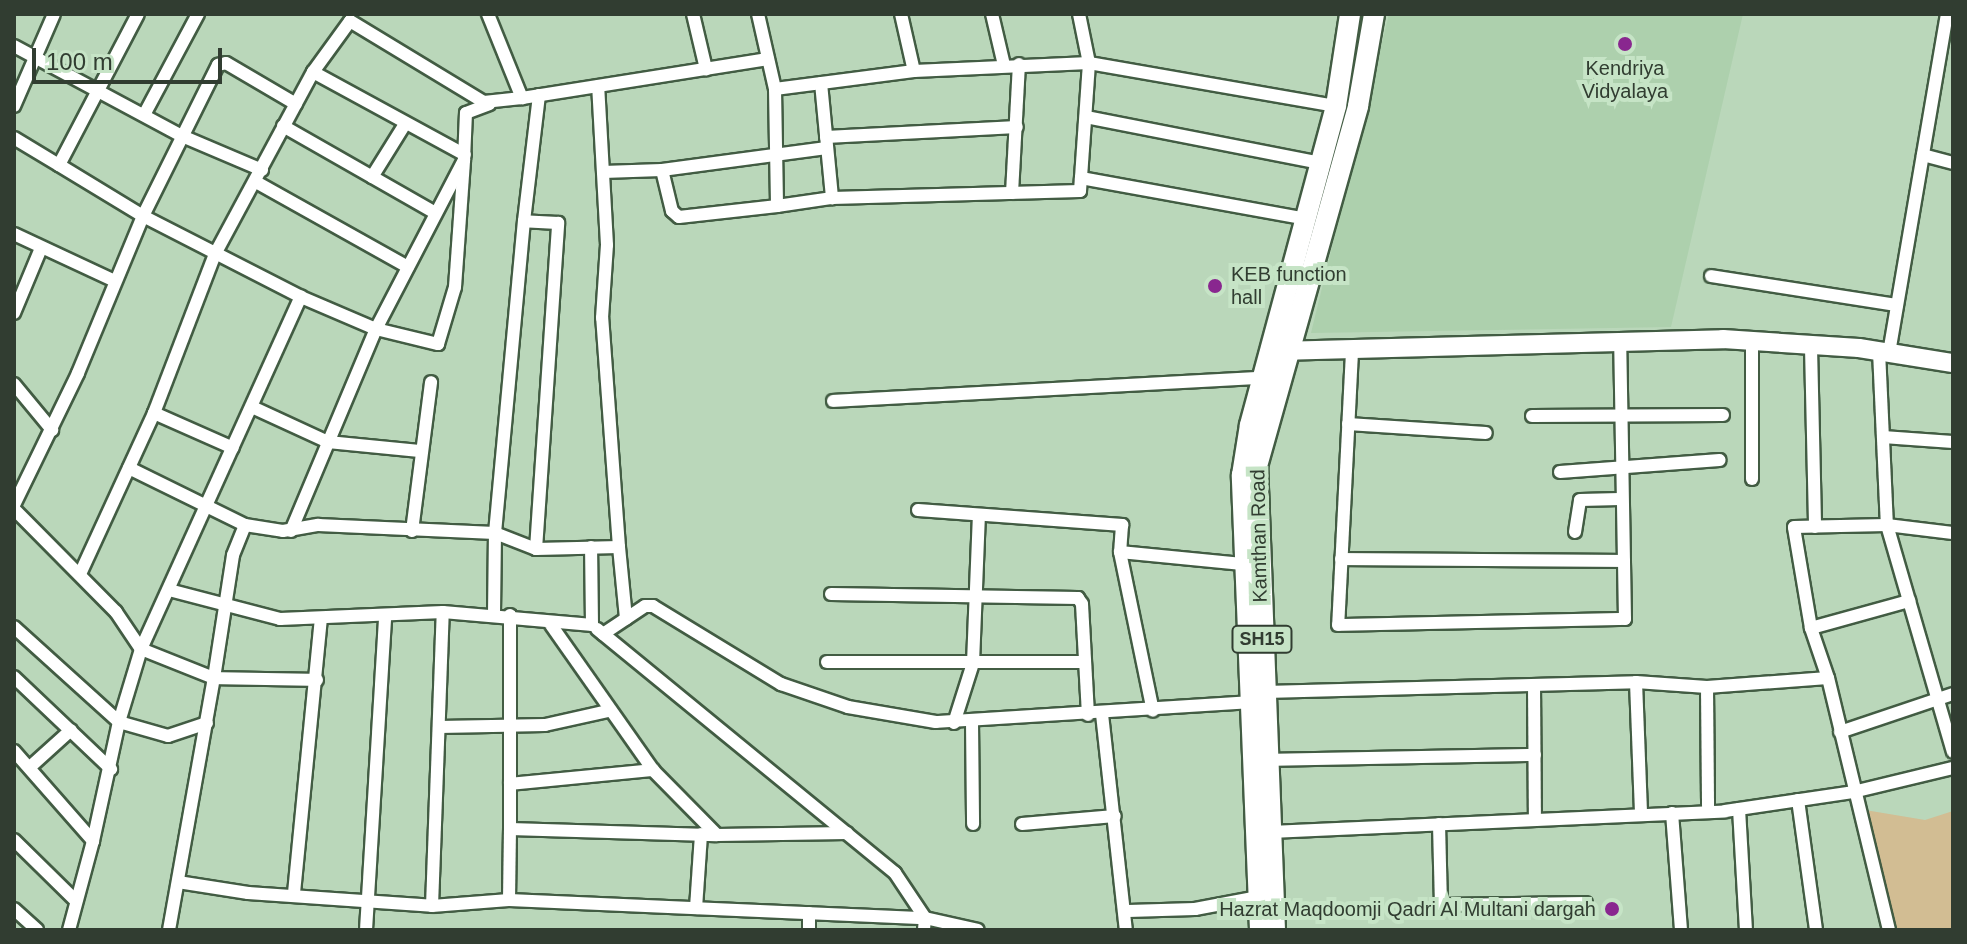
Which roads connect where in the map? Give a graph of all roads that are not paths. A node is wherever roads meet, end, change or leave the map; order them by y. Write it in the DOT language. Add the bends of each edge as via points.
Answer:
graph roads {
  1 [pos="54,14"];
  2 [pos="138,14"];
  3 [pos="198,14"];
  4 [pos="488,14"];
  5 [pos="693,14"];
  6 [pos="758,14"];
  7 [pos="901,14"];
  8 [pos="992,14"];
  9 [pos="1079,14"];
  10 [pos="1350,14"];
  11 [pos="1374,14"];
  12 [pos="1947,14"];
  13 [pos="14,46"];
  14 [pos="35,57"];
  15 [pos="768,59"];
  16 [pos="1089,63"];
  17 [pos="1019,64"];
  18 [pos="1004,65"];
  19 [pos="706,69"];
  20 [pos="914,71"];
  21 [pos="1937,71"];
  22 [pos="313,72"];
  23 [pos="1953,75"];
  24 [pos="821,83"];
  25 [pos="598,86"];
  26 [pos="775,89"];
  27 [pos="99,91"];
  28 [pos="539,95"];
  29 [pos="522,98"];
  30 [pos="296,104"];
  31 [pos="489,104"];
  32 [pos="14,106"];
  33 [pos="1336,106"];
  34 [pos="144,115"];
  35 [pos="1086,117"];
  36 [pos="405,124"];
  37 [pos="283,126"];
  38 [pos="1017,127"];
  39 [pos="182,136"];
  40 [pos="14,138"];
  41 [pos="827,142"];
  42 [pos="776,155"];
  43 [pos="1923,155"];
  44 [pos="465,158"];
  45 [pos="1321,163"];
  46 [pos="1953,163"];
  47 [pos="59,165"];
  48 [pos="662,170"];
  49 [pos="603,172"];
  50 [pos="259,176"];
  51 [pos="372,177"];
  52 [pos="1081,178"];
  53 [pos="1012,193"];
  54 [pos="832,198"];
  55 [pos="777,206"];
  56 [pos="434,212"];
  57 [pos="143,216"];
  58 [pos="1306,219"];
  59 [pos="524,221"];
  60 [pos="14,234"];
  61 [pos="41,248"];
  62 [pos="215,254"];
  63 [pos="408,267"];
  64 [pos="1711,276"];
  65 [pos="115,281"];
  66 [pos="301,297"];
  67 [pos="1897,305"];
  68 [pos="14,313"];
  69 [pos="376,329"];
  70 [pos="1620,342"];
  71 [pos="1752,342"];
  72 [pos="1811,347"];
  73 [pos="1278,351"];
  74 [pos="1352,352"];
  75 [pos="1884,352"];
  76 [pos="1953,363"];
  77 [pos="1264,378"];
  78 [pos="431,382"];
  79 [pos="14,384"];
  80 [pos="833,401"];
  81 [pos="252,407"];
  82 [pos="154,413"];
  83 [pos="1621,414"];
  84 [pos="1723,415"];
  85 [pos="1532,416"];
  86 [pos="1348,424"];
  87 [pos="52,430"];
  88 [pos="1486,433"];
  89 [pos="1883,437"];
  90 [pos="328,442"];
  91 [pos="1953,442"];
  92 [pos="233,448"];
  93 [pos="420,451"];
  94 [pos="1720,460"];
  95 [pos="129,468"];
  96 [pos="1620,470"];
  97 [pos="1560,472"];
  98 [pos="1752,479"];
  99 [pos="1620,499"];
  100 [pos="206,504"];
  101 [pos="14,507"];
  102 [pos="918,510"];
  103 [pos="979,515"];
  104 [pos="245,525"];
  105 [pos="1887,525"];
  106 [pos="1815,527"];
  107 [pos="291,531"];
  108 [pos="412,531"];
  109 [pos="1575,532"];
  110 [pos="495,533"];
  111 [pos="1953,534"];
  112 [pos="591,547"];
  113 [pos="619,547"];
  114 [pos="536,549"];
  115 [pos="1120,552"];
  116 [pos="1341,559"];
  117 [pos="1624,561"];
  118 [pos="1242,564"];
  119 [pos="80,574"];
  120 [pos="169,590"];
  121 [pos="976,593"];
  122 [pos="831,594"];
  123 [pos="1909,601"];
  124 [pos="225,608"];
  125 [pos="443,612"];
  126 [pos="494,614"];
  127 [pos="510,615"];
  128 [pos="385,616"];
  129 [pos="321,618"];
  130 [pos="626,619"];
  131 [pos="551,625"];
  132 [pos="592,625"];
  133 [pos="14,627"];
  134 [pos="1811,628"];
  135 [pos="603,634"];
  136 [pos="141,649"];
  137 [pos="827,662"];
  138 [pos="1085,662"];
  139 [pos="973,663"];
  140 [pos="14,677"];
  141 [pos="214,678"];
  142 [pos="1828,678"];
  143 [pos="317,680"];
  144 [pos="1636,682"];
  145 [pos="1534,685"];
  146 [pos="1707,687"];
  147 [pos="1953,694"];
  148 [pos="1937,698"];
  149 [pos="1258,708"];
  150 [pos="608,711"];
  151 [pos="1153,711"];
  152 [pos="1102,714"];
  153 [pos="1088,715"];
  154 [pos="119,722"];
  155 [pos="972,722"];
  156 [pos="207,723"];
  157 [pos="954,723"];
  158 [pos="439,727"];
  159 [pos="506,728"];
  160 [pos="71,730"];
  161 [pos="1840,732"];
  162 [pos="14,751"];
  163 [pos="1953,752"];
  164 [pos="1535,755"];
  165 [pos="1268,760"];
  166 [pos="30,767"];
  167 [pos="1953,768"];
  168 [pos="111,769"];
  169 [pos="653,770"];
  170 [pos="510,784"];
  171 [pos="1853,792"];
  172 [pos="1798,800"];
  173 [pos="1739,809"];
  174 [pos="1708,811"];
  175 [pos="1672,813"];
  176 [pos="1641,815"];
  177 [pos="1115,816"];
  178 [pos="1535,820"];
  179 [pos="973,824"];
  180 [pos="1022,824"];
  181 [pos="1439,824"];
  182 [pos="510,829"];
  183 [pos="1271,832"];
  184 [pos="847,833"];
  185 [pos="701,834"];
  186 [pos="717,835"];
  187 [pos="14,840"];
  188 [pos="93,841"];
  189 [pos="178,882"];
  190 [pos="294,893"];
  191 [pos="1266,896"];
  192 [pos="509,900"];
  193 [pos="76,901"];
  194 [pos="369,901"];
  195 [pos="1586,903"];
  196 [pos="432,906"];
  197 [pos="696,908"];
  198 [pos="1128,911"];
  199 [pos="809,913"];
  200 [pos="868,916"];
  201 [pos="17,918"];
  202 [pos="924,924"];
  203 [pos="37,930"];
  204 [pos="69,930"];
  205 [pos="169,930"];
  206 [pos="366,930"];
  207 [pos="809,930"];
  208 [pos="867,930"];
  209 [pos="978,930"];
  210 [pos="1126,930"];
  211 [pos="1260,930"];
  212 [pos="1275,930"];
  213 [pos="1681,930"];
  214 [pos="1746,930"];
  215 [pos="1816,930"];
  216 [pos="1889,930"];
  1 -- 14 [label="street"];
  2 -- 27 [label="street"];
  3 -- 34 [label="street"];
  4 -- 29 [label="street"];
  5 -- 19 [label="street"];
  6 -- 15 [label="street"];
  7 -- 20 [label="street"];
  8 -- 18 [label="street"];
  9 -- 16 [label="street"];
  10 -- 33 [label="main road, Kamthan Road / SH15"];
  11 -- 73 [label="main road, Kamthan Road / SH15" via="1358,106"];
  12 -- 21 [label="street"];
  13 -- 14 [label="street"];
  14 -- 27 [label="street"];
  14 -- 32 [label="street"];
  15 -- 19 [label="street"];
  15 -- 26 [label="street"];
  16 -- 17 [label="street"];
  16 -- 33 [label="street"];
  16 -- 35 [label="street"];
  17 -- 18 [label="street"];
  17 -- 38 [label="street"];
  18 -- 20 [label="street"];
  19 -- 25 [label="street"];
  20 -- 24 [label="street"];
  21 -- 23 [label="street"];
  21 -- 43 [label="street"];
  22 -- 30 [label="street"];
  22 -- 31 [label="street" via="350,21"];
  22 -- 36 [label="street"];
  24 -- 26 [label="street"];
  24 -- 41 [label="street"];
  25 -- 28 [label="street"];
  25 -- 49 [label="street"];
  26 -- 42 [label="street"];
  27 -- 34 [label="street"];
  27 -- 47 [label="street"];
  28 -- 29 [label="street"];
  28 -- 59 [label="street"];
  29 -- 31 [label="street"];
  30 -- 37 [label="street"];
  30 -- 39 [label="street" via="220,63"];
  31 -- 44 [label="street" via="466,113"];
  33 -- 45 [label="main road, Kamthan Road / SH15"];
  34 -- 39 [label="street"];
  35 -- 45 [label="street"];
  35 -- 52 [label="street"];
  36 -- 44 [label="street"];
  36 -- 51 [label="street"];
  37 -- 50 [label="street"];
  37 -- 51 [label="street"];
  38 -- 41 [label="street"];
  38 -- 53 [label="street"];
  39 -- 50 [label="street"];
  39 -- 57 [label="street"];
  40 -- 47 [label="street"];
  41 -- 42 [label="street"];
  41 -- 54 [label="street"];
  42 -- 48 [label="street"];
  42 -- 55 [label="street"];
  43 -- 46 [label="street"];
  43 -- 67 [label="street"];
  44 -- 56 [label="street"];
  44 -- 69 [label="street" via="456,276 442,341"];
  45 -- 58 [label="main road, Kamthan Road / SH15"];
  47 -- 57 [label="street"];
  48 -- 49 [label="street"];
  48 -- 55 [label="street" via="672,211 679,217"];
  49 -- 113 [label="street" via="607,245 602,318"];
  50 -- 62 [label="street"];
  50 -- 63 [label="street"];
  51 -- 56 [label="street"];
  52 -- 53 [label="street" via="1080,191"];
  52 -- 58 [label="street"];
  53 -- 54 [label="street"];
  54 -- 55 [label="street"];
  56 -- 63 [label="street"];
  57 -- 62 [label="street"];
  57 -- 65 [label="street"];
  58 -- 73 [label="main road, Kamthan Road / SH15"];
  59 -- 110 [label="street"];
  59 -- 114 [label="street" via="558,223"];
  60 -- 61 [label="street"];
  61 -- 65 [label="street"];
  61 -- 68 [label="street"];
  62 -- 66 [label="street"];
  62 -- 82 [label="street"];
  63 -- 69 [label="street"];
  64 -- 67 [label="street"];
  65 -- 87 [label="street"];
  66 -- 69 [label="street"];
  66 -- 81 [label="street"];
  67 -- 75 [label="street"];
  69 -- 90 [label="street"];
  70 -- 71 [label="main road"];
  70 -- 74 [label="main road"];
  70 -- 83 [label="street"];
  71 -- 72 [label="main road"];
  71 -- 98 [label="street"];
  72 -- 75 [label="main road"];
  72 -- 106 [label="street"];
  73 -- 74 [label="main road"];
  73 -- 77 [label="main road, Kamthan Road / SH15"];
  73 -- 149 [label="main road, Kamthan Road / SH15" via="1257,466"];
  74 -- 86 [label="street"];
  75 -- 76 [label="main road"];
  75 -- 89 [label="street"];
  77 -- 80 [label="street"];
  77 -- 118 [label="main road, Kamthan Road / SH15" via="1242,475"];
  78 -- 93 [label="street"];
  79 -- 87 [label="street"];
  81 -- 90 [label="street"];
  81 -- 92 [label="street"];
  82 -- 92 [label="street"];
  82 -- 95 [label="street"];
  83 -- 84 [label="street"];
  83 -- 85 [label="street"];
  83 -- 96 [label="street"];
  86 -- 88 [label="street"];
  86 -- 116 [label="street"];
  87 -- 101 [label="street"];
  89 -- 91 [label="street"];
  89 -- 105 [label="street"];
  90 -- 93 [label="street"];
  90 -- 107 [label="street"];
  92 -- 100 [label="street"];
  93 -- 108 [label="street"];
  94 -- 96 [label="street"];
  95 -- 100 [label="street"];
  95 -- 119 [label="street"];
  96 -- 97 [label="street"];
  96 -- 99 [label="street"];
  99 -- 109 [label="street" via="1580,500"];
  99 -- 117 [label="street"];
  100 -- 104 [label="street"];
  100 -- 120 [label="street"];
  101 -- 119 [label="street"];
  102 -- 103 [label="street"];
  103 -- 115 [label="street" via="1122,525"];
  103 -- 121 [label="street"];
  104 -- 107 [label="street"];
  104 -- 124 [label="street" via="233,555"];
  105 -- 106 [label="street"];
  105 -- 111 [label="street"];
  105 -- 123 [label="street"];
  106 -- 134 [label="street" via="1794,527"];
  107 -- 108 [label="street" via="318,525"];
  108 -- 110 [label="street"];
  110 -- 114 [label="street"];
  110 -- 126 [label="street"];
  112 -- 113 [label="street"];
  112 -- 114 [label="street"];
  112 -- 132 [label="street"];
  113 -- 130 [label="street"];
  115 -- 118 [label="street"];
  115 -- 151 [label="street"];
  116 -- 117 [label="street"];
  116 -- 117 [label="street" via="1338,625 1625,619"];
  118 -- 149 [label="main road, Kamthan Road / SH15"];
  119 -- 136 [label="street"];
  120 -- 124 [label="street"];
  120 -- 136 [label="street"];
  121 -- 122 [label="street"];
  121 -- 138 [label="street" via="1078,598"];
  121 -- 139 [label="street"];
  123 -- 134 [label="street"];
  123 -- 148 [label="street"];
  124 -- 129 [label="street" via="280,619"];
  124 -- 141 [label="street"];
  125 -- 126 [label="street"];
  125 -- 128 [label="street"];
  125 -- 158 [label="street"];
  126 -- 127 [label="street"];
  127 -- 131 [label="street"];
  127 -- 159 [label="street"];
  128 -- 129 [label="street"];
  128 -- 194 [label="street"];
  129 -- 143 [label="street"];
  130 -- 135 [label="street"];
  130 -- 157 [label="street" via="645,606 661,609 781,684 848,707"];
  131 -- 132 [label="street"];
  131 -- 150 [label="street"];
  132 -- 135 [label="street"];
  133 -- 154 [label="street"];
  134 -- 142 [label="street"];
  135 -- 184 [label="street"];
  136 -- 141 [label="street"];
  136 -- 154 [label="street"];
  137 -- 139 [label="street"];
  138 -- 139 [label="street"];
  138 -- 153 [label="street"];
  139 -- 157 [label="street"];
  140 -- 160 [label="street"];
  141 -- 143 [label="street"];
  141 -- 156 [label="street"];
  142 -- 146 [label="street"];
  142 -- 161 [label="street"];
  143 -- 190 [label="street"];
  144 -- 145 [label="street"];
  144 -- 146 [label="street"];
  144 -- 176 [label="street"];
  145 -- 149 [label="street"];
  145 -- 164 [label="street"];
  146 -- 174 [label="street"];
  147 -- 148 [label="street"];
  148 -- 161 [label="street"];
  148 -- 163 [label="street"];
  149 -- 151 [label="street"];
  149 -- 165 [label="main road, Kamthan Road / SH15"];
  149 -- 191 [label="main road, Kamthan Road / SH15"];
  150 -- 159 [label="street"];
  150 -- 169 [label="street"];
  151 -- 152 [label="street"];
  152 -- 153 [label="street"];
  152 -- 177 [label="street"];
  153 -- 155 [label="street"];
  154 -- 156 [label="street" via="168,736"];
  154 -- 168 [label="street"];
  155 -- 157 [label="street"];
  155 -- 179 [label="street"];
  156 -- 189 [label="street"];
  158 -- 159 [label="street"];
  158 -- 196 [label="street"];
  159 -- 170 [label="street"];
  160 -- 166 [label="street"];
  160 -- 168 [label="street"];
  161 -- 171 [label="street"];
  162 -- 166 [label="street"];
  164 -- 165 [label="street"];
  164 -- 178 [label="street"];
  165 -- 183 [label="main road, Kamthan Road / SH15"];
  166 -- 188 [label="street"];
  167 -- 171 [label="street"];
  168 -- 188 [label="street"];
  169 -- 170 [label="street"];
  169 -- 186 [label="street"];
  170 -- 182 [label="street"];
  171 -- 172 [label="street"];
  171 -- 216 [label="street"];
  172 -- 173 [label="street"];
  172 -- 215 [label="street"];
  173 -- 174 [label="street"];
  173 -- 214 [label="street"];
  174 -- 175 [label="street"];
  175 -- 176 [label="street"];
  175 -- 213 [label="street"];
  176 -- 178 [label="street"];
  177 -- 180 [label="street"];
  177 -- 198 [label="street"];
  178 -- 181 [label="street"];
  181 -- 183 [label="street"];
  181 -- 195 [label="street" via="1441,905"];
  182 -- 185 [label="street"];
  182 -- 192 [label="street"];
  183 -- 191 [label="main road, Kamthan Road / SH15"];
  184 -- 186 [label="street"];
  184 -- 202 [label="street" via="895,873"];
  185 -- 186 [label="street"];
  185 -- 197 [label="street"];
  187 -- 193 [label="street"];
  188 -- 193 [label="street"];
  189 -- 190 [label="street"];
  189 -- 205 [label="street"];
  190 -- 194 [label="street"];
  191 -- 198 [label="street" via="1195,909"];
  191 -- 211 [label="main road, Kamthan Road / SH15"];
  191 -- 212 [label="main road, Kamthan Road / SH15"];
  192 -- 196 [label="street"];
  192 -- 197 [label="street"];
  193 -- 204 [label="street"];
  194 -- 196 [label="street"];
  194 -- 206 [label="street"];
  197 -- 199 [label="street"];
  198 -- 210 [label="street"];
  199 -- 200 [label="street"];
  199 -- 207 [label="street"];
  200 -- 202 [label="street"];
  200 -- 208 [label="street"];
  201 -- 203 [label="street"];
  202 -- 209 [label="street"];
}
